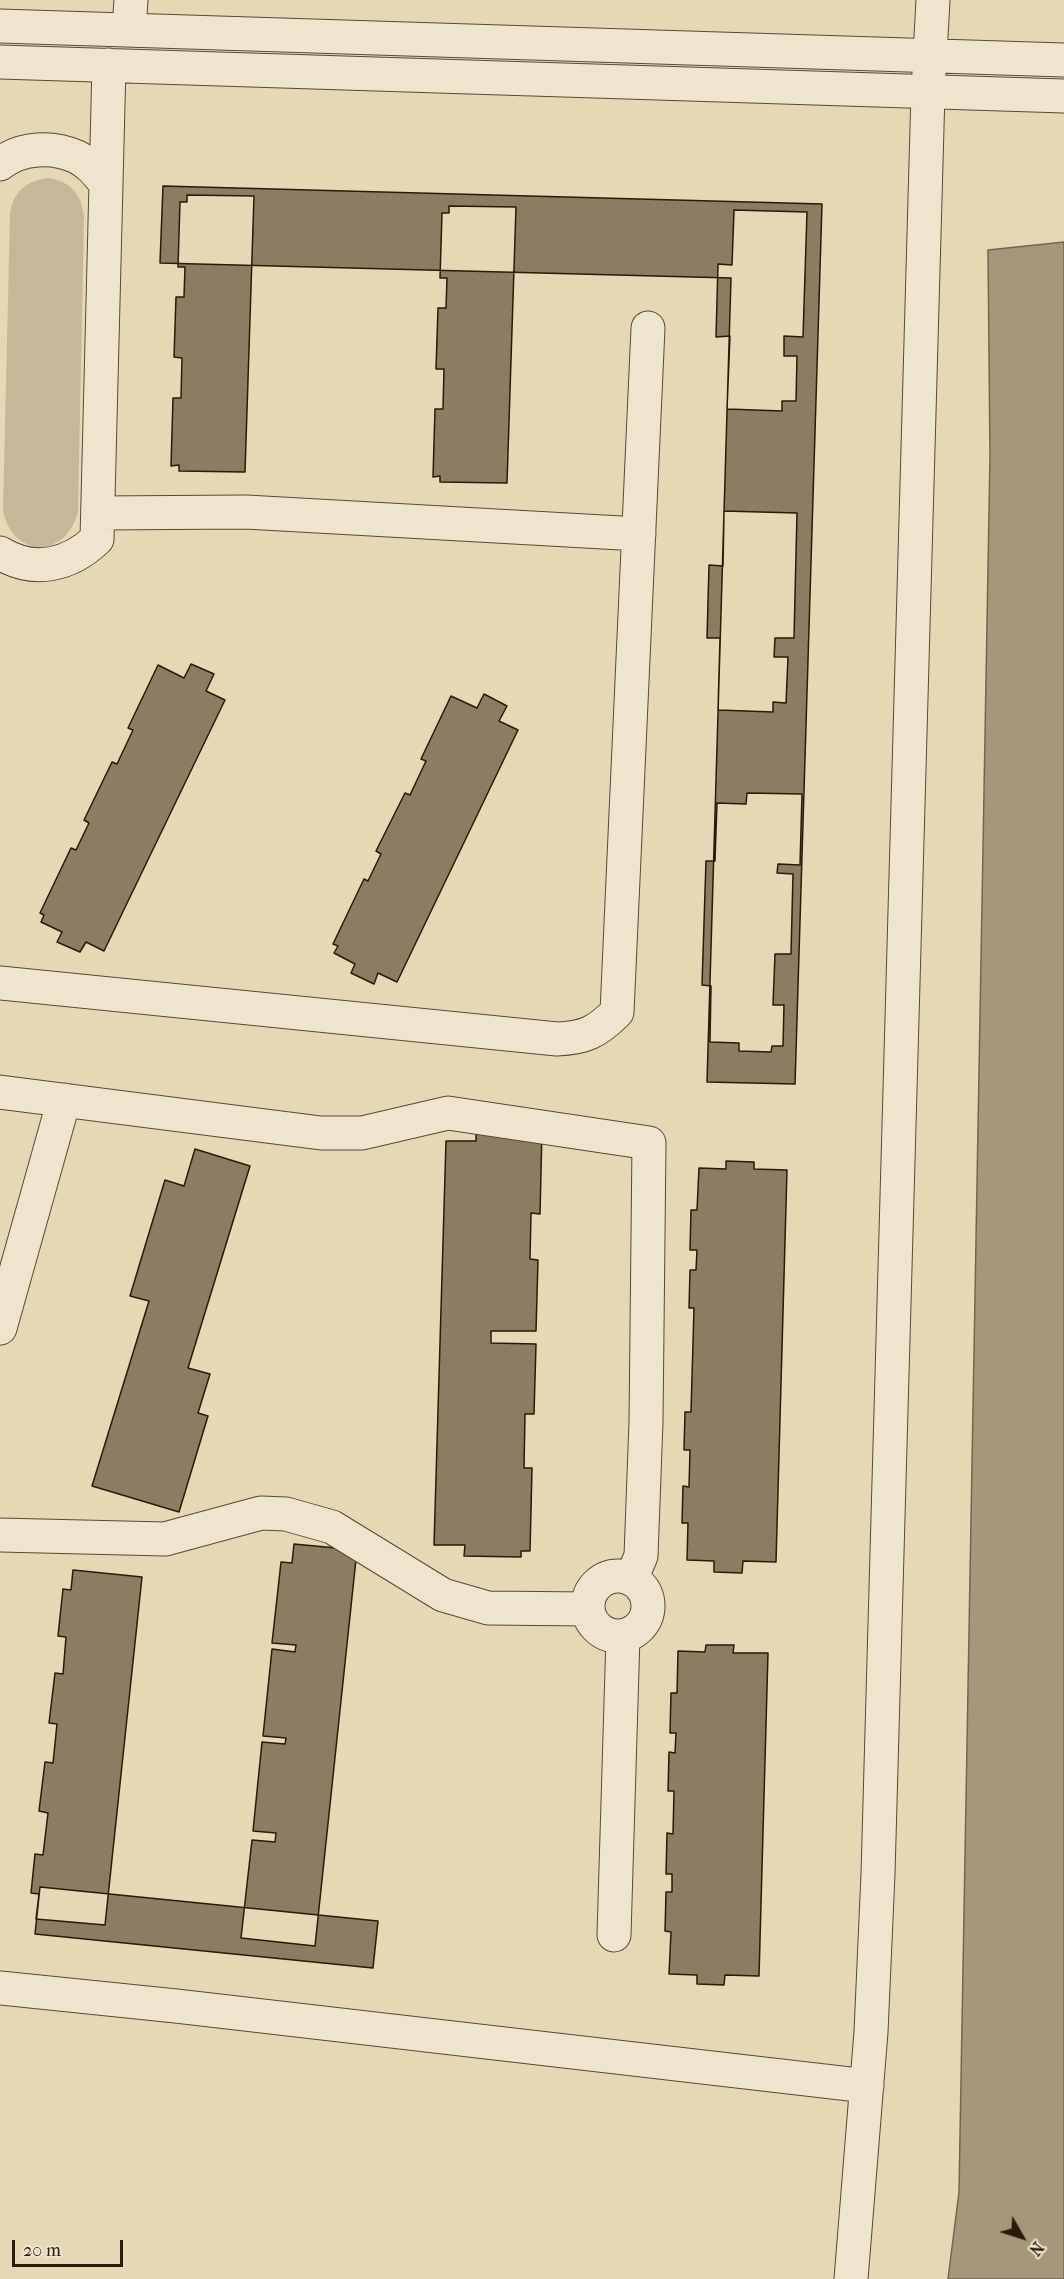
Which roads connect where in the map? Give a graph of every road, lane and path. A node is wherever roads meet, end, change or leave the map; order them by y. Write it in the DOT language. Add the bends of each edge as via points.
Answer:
graph roads {
  1 [pos="933,0"];
  2 [pos="130,15"];
  3 [pos="0,26"];
  4 [pos="930,56"];
  5 [pos="1064,60"];
  6 [pos="0,62"];
  7 [pos="109,65"];
  8 [pos="928,92"];
  9 [pos="1064,96"];
  10 [pos="0,164"];
  11 [pos="105,183"];
  12 [pos="648,328"];
  13 [pos="98,513"];
  14 [pos="639,534"];
  15 [pos="0,553"];
  16 [pos="0,983"];
  17 [pos="0,1092"];
  18 [pos="64,1100"];
  19 [pos="0,1328"];
  20 [pos="0,1535"];
  21 [pos="632,1579"];
  22 [pos="587,1609"];
  23 [pos="623,1636"];
  24 [pos="614,1935"];
  25 [pos="0,1988"];
  26 [pos="867,2086"];
  27 [pos="851,2279"];
  1 -- 4 [label="street"];
  2 -- 3 [label="street"];
  2 -- 4 [label="street"];
  4 -- 5 [label="street"];
  4 -- 8 [label="street"];
  6 -- 7 [label="street"];
  7 -- 8 [label="street"];
  7 -- 11 [label="street"];
  8 -- 9 [label="street"];
  8 -- 26 [label="street" via="879,1862"];
  10 -- 11 [label="street" via="21,153 60,151 93,168"];
  11 -- 13 [label="street"];
  12 -- 14 [label="street"];
  13 -- 14 [label="street" via="246,512"];
  13 -- 15 [label="street" via="98,539 69,560 35,565"];
  14 -- 16 [label="street" via="617,1012 605,1025 574,1039 557,1039"];
  17 -- 18 [label="street"];
  18 -- 19 [label="street"];
  18 -- 21 [label="street" via="321,1133 362,1133 448,1113 649,1143 641,1556"];
  20 -- 22 [label="street" via="165,1539 261,1513 286,1514 332,1527 443,1595 488,1608"];
  21 -- 22 [label="street" via="606,1578 589,1596"];
  21 -- 23 [label="street" via="642,1587 648,1608 639,1628"];
  22 -- 23 [label="street" via="600,1631"];
  23 -- 24 [label="street"];
  25 -- 26 [label="street"];
  26 -- 27 [label="street"];
}
